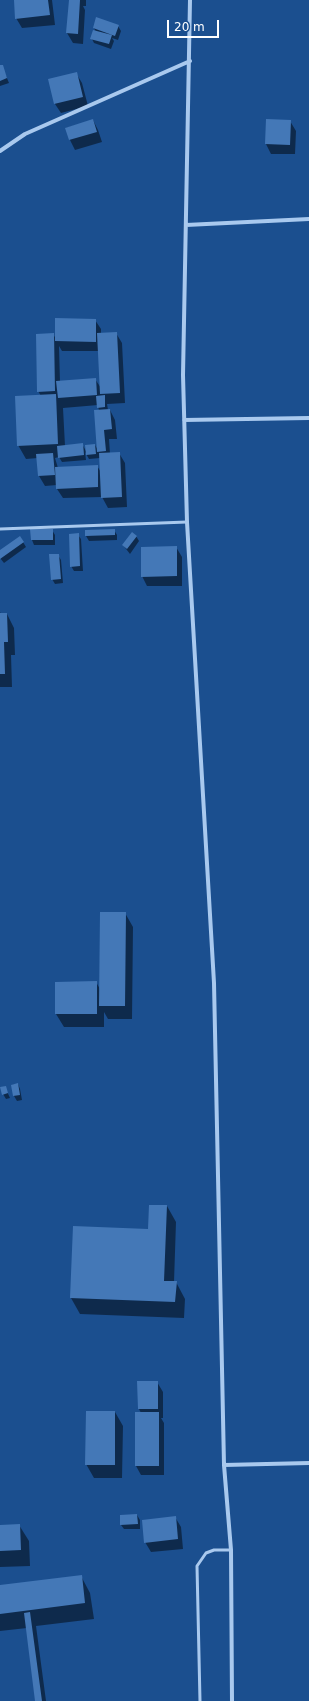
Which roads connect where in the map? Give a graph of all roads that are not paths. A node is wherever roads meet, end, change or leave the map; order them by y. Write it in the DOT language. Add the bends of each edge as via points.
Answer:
graph roads {
  1 [pos="190,0"];
  2 [pos="190,61"];
  3 [pos="0,151"];
  4 [pos="309,219"];
  5 [pos="186,225"];
  6 [pos="309,418"];
  7 [pos="184,420"];
  8 [pos="187,522"];
  9 [pos="0,528"];
  10 [pos="309,1463"];
  11 [pos="224,1465"];
  12 [pos="231,1550"];
  13 [pos="200,1701"];
  14 [pos="232,1701"];
  1 -- 2 [label="street"];
  2 -- 3 [label="street" via="25,134"];
  2 -- 5 [label="street"];
  4 -- 5 [label="street"];
  5 -- 7 [label="street"];
  6 -- 7 [label="street"];
  7 -- 8 [label="street"];
  8 -- 9 [label="lane"];
  8 -- 11 [label="street" via="214,983"];
  10 -- 11 [label="street"];
  11 -- 12 [label="street"];
  12 -- 13 [label="lane" via="214,1550 206,1553 197,1566"];
  12 -- 14 [label="street"];
}
